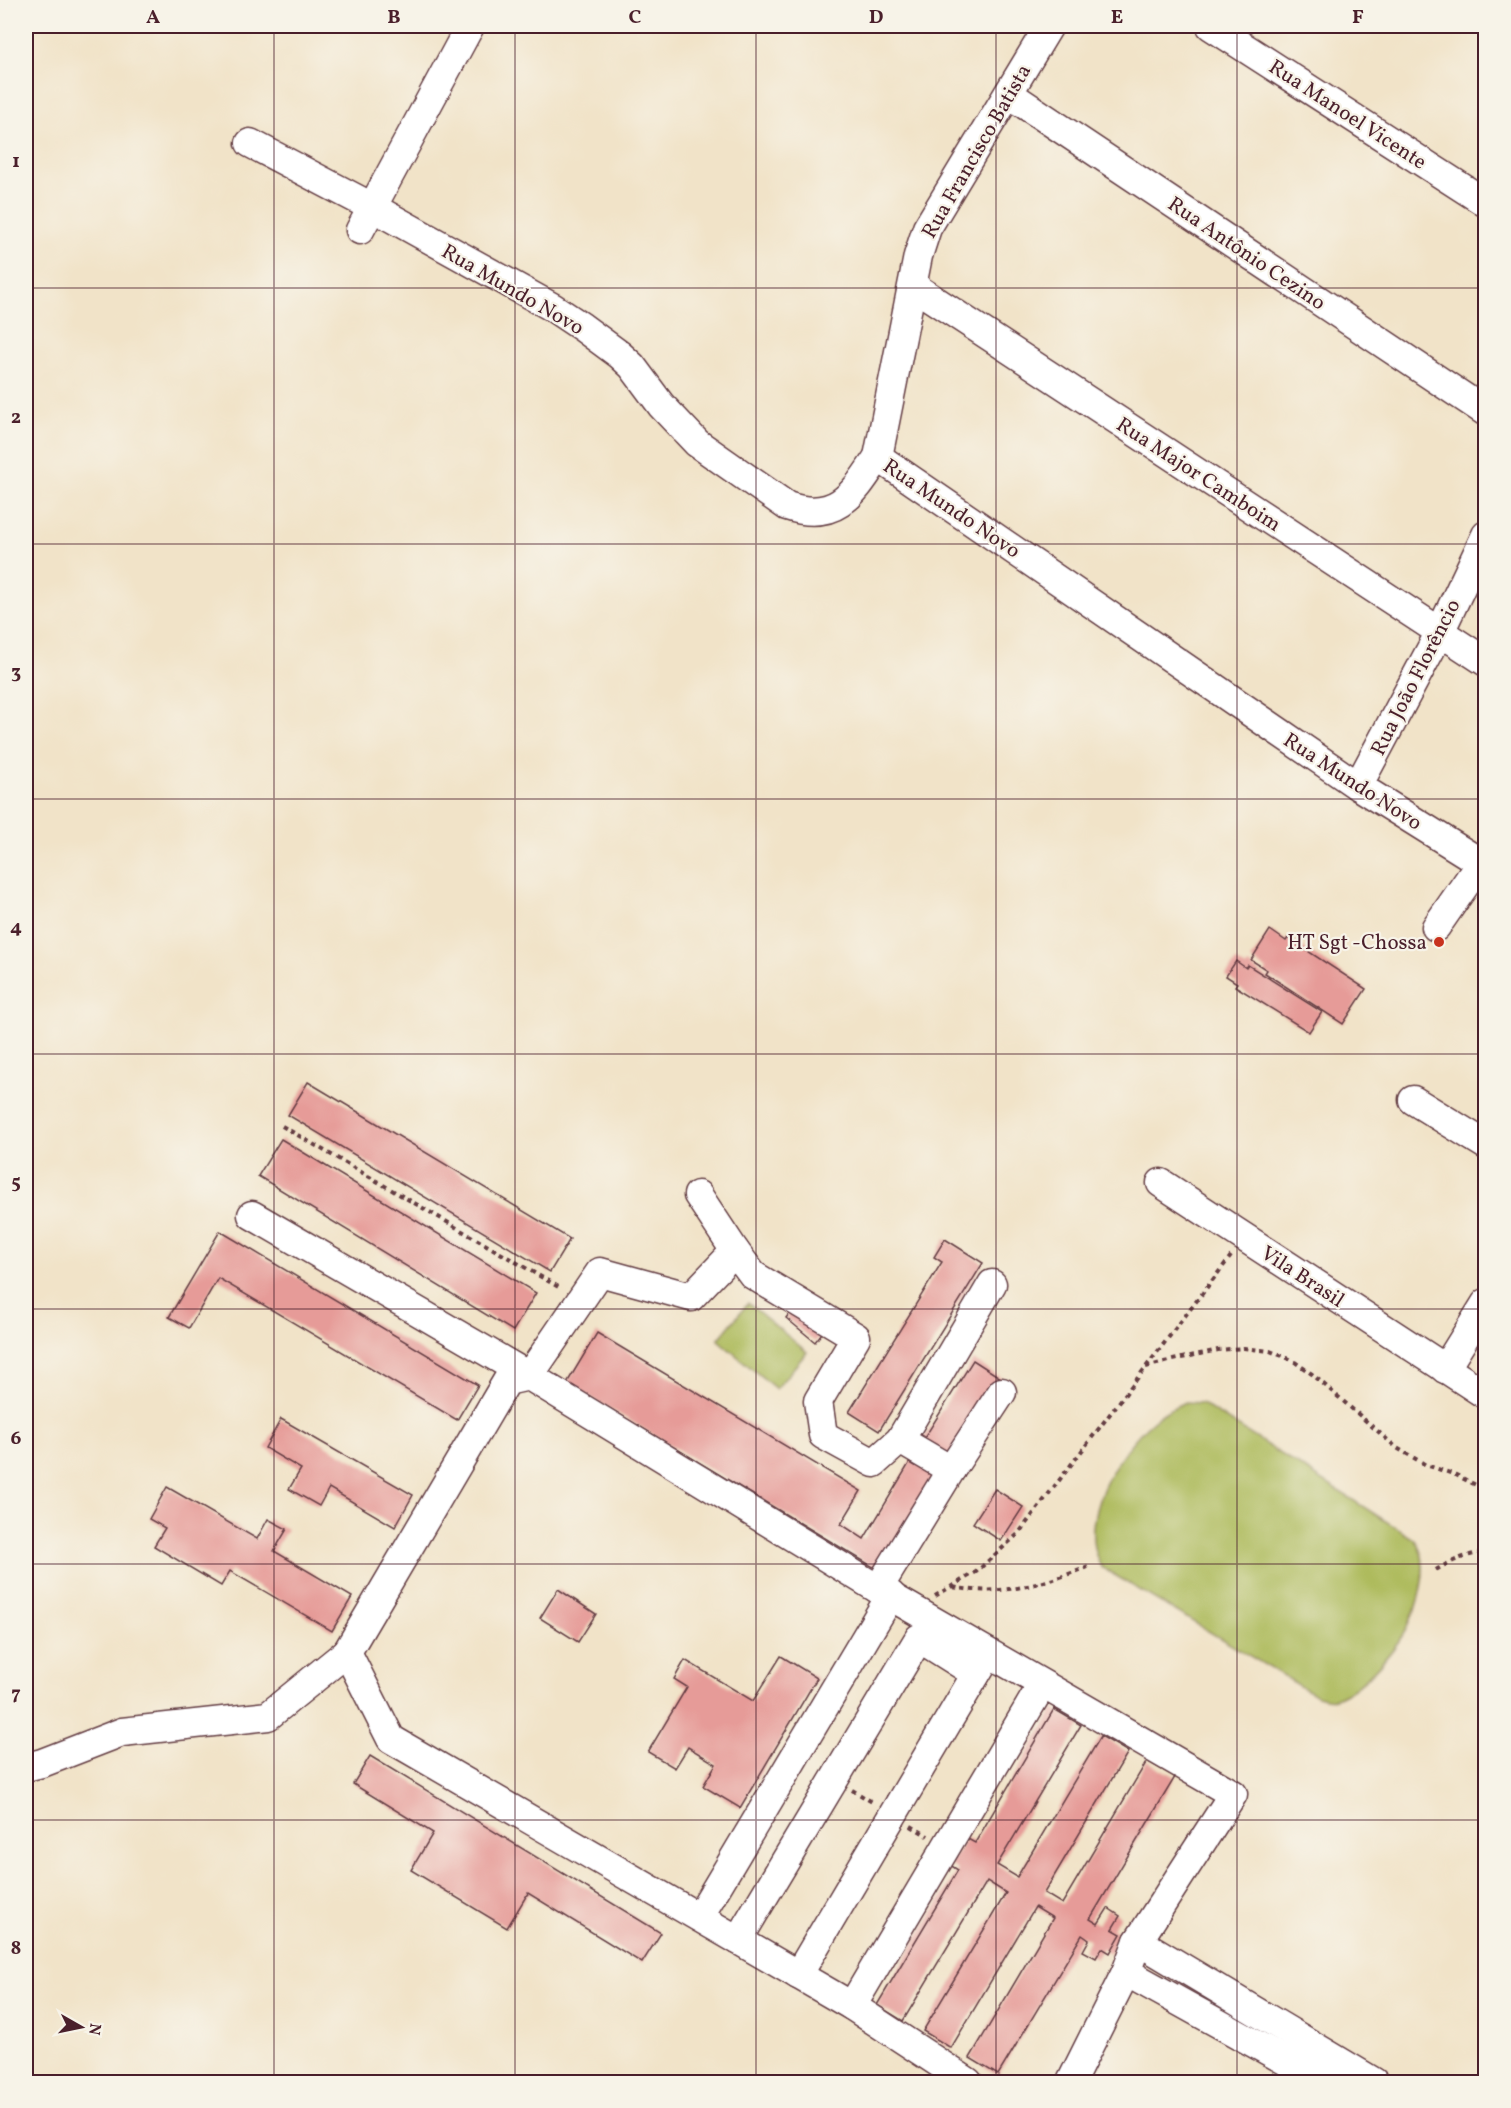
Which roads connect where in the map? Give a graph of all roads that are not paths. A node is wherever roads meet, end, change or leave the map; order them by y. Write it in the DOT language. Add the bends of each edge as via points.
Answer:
graph roads {
  1 [pos="471,26"];
  2 [pos="1049,26"];
  3 [pos="1211,26"];
  4 [pos="1009,94"];
  5 [pos="250,143"];
  6 [pos="1485,203"];
  7 [pos="366,219"];
  8 [pos="913,286"];
  9 [pos="1485,412"];
  10 [pos="878,457"];
  11 [pos="1485,535"];
  12 [pos="1440,632"];
  13 [pos="1485,662"];
  14 [pos="1358,786"];
  15 [pos="1484,861"];
  16 [pos="1436,927"];
  17 [pos="1413,1100"];
  18 [pos="1485,1145"];
  19 [pos="1161,1183"];
  20 [pos="698,1195"];
  21 [pos="252,1215"];
  22 [pos="735,1251"];
  23 [pos="992,1284"];
  24 [pos="1485,1303"];
  25 [pos="1445,1369"];
  26 [pos="529,1376"];
  27 [pos="1002,1392"];
  28 [pos="1485,1395"];
  29 [pos="900,1440"];
  30 [pos="951,1470"];
  31 [pos="894,1597"];
  32 [pos="347,1652"];
  33 [pos="982,1663"];
  34 [pos="1042,1685"];
  35 [pos="26,1767"];
  36 [pos="699,1917"];
  37 [pos="738,1940"];
  38 [pos="1138,1941"];
  39 [pos="1126,1972"];
  40 [pos="798,1975"];
  41 [pos="852,2006"];
  42 [pos="968,2082"];
  43 [pos="1071,2082"];
  44 [pos="1323,2082"];
  45 [pos="1374,2082"];
  1 -- 7 [label="street"];
  2 -- 4 [label="street, Rua Francisco Batista"];
  3 -- 6 [label="street, Rua Manoel Vicente"];
  4 -- 8 [label="street, Rua Francisco Batista" via="927,228"];
  4 -- 9 [label="street, Rua Antônio Cezino"];
  5 -- 7 [label="street, Rua Mundo Novo"];
  7 -- 10 [label="street, Rua Mundo Novo" via="552,307 582,327 632,366 697,443 787,506 802,511 842,503"];
  8 -- 10 [label="street, Rua Francisco Batista"];
  8 -- 12 [label="street, Rua Major Camboim"];
  10 -- 14 [label="street, Rua Mundo Novo"];
  11 -- 12 [label="street, Rua João Florêncio"];
  12 -- 13 [label="street, Rua Major Camboim"];
  12 -- 14 [label="street, Rua João Florêncio"];
  14 -- 15 [label="street, Rua Mundo Novo"];
  15 -- 16 [label="street"];
  17 -- 18 [label="street"];
  19 -- 25 [label="street, Vila Brasil"];
  20 -- 22 [label="street"];
  21 -- 26 [label="street"];
  22 -- 26 [label="street" via="691,1297 600,1272"];
  22 -- 29 [label="street" via="753,1275 856,1337 818,1401 823,1435 874,1463"];
  23 -- 29 [label="street"];
  24 -- 25 [label="street"];
  25 -- 28 [label="street, Vila Brasil"];
  26 -- 31 [label="street"];
  26 -- 32 [label="street" via="507,1382"];
  27 -- 30 [label="street"];
  29 -- 30 [label="street"];
  30 -- 31 [label="street"];
  31 -- 33 [label="street"];
  31 -- 36 [label="street"];
  32 -- 35 [label="street" via="268,1716 122,1732"];
  32 -- 36 [label="street" via="391,1739"];
  33 -- 34 [label="street"];
  33 -- 37 [label="street" via="919,1638"];
  33 -- 40 [label="street"];
  34 -- 38 [label="street" via="1233,1794"];
  34 -- 41 [label="street"];
  36 -- 37 [label="street"];
  37 -- 40 [label="street"];
  38 -- 39 [label="street"];
  38 -- 45 [label="street"];
  39 -- 43 [label="street"];
  39 -- 44 [label="street"];
  40 -- 41 [label="street"];
  41 -- 42 [label="street"];
}
